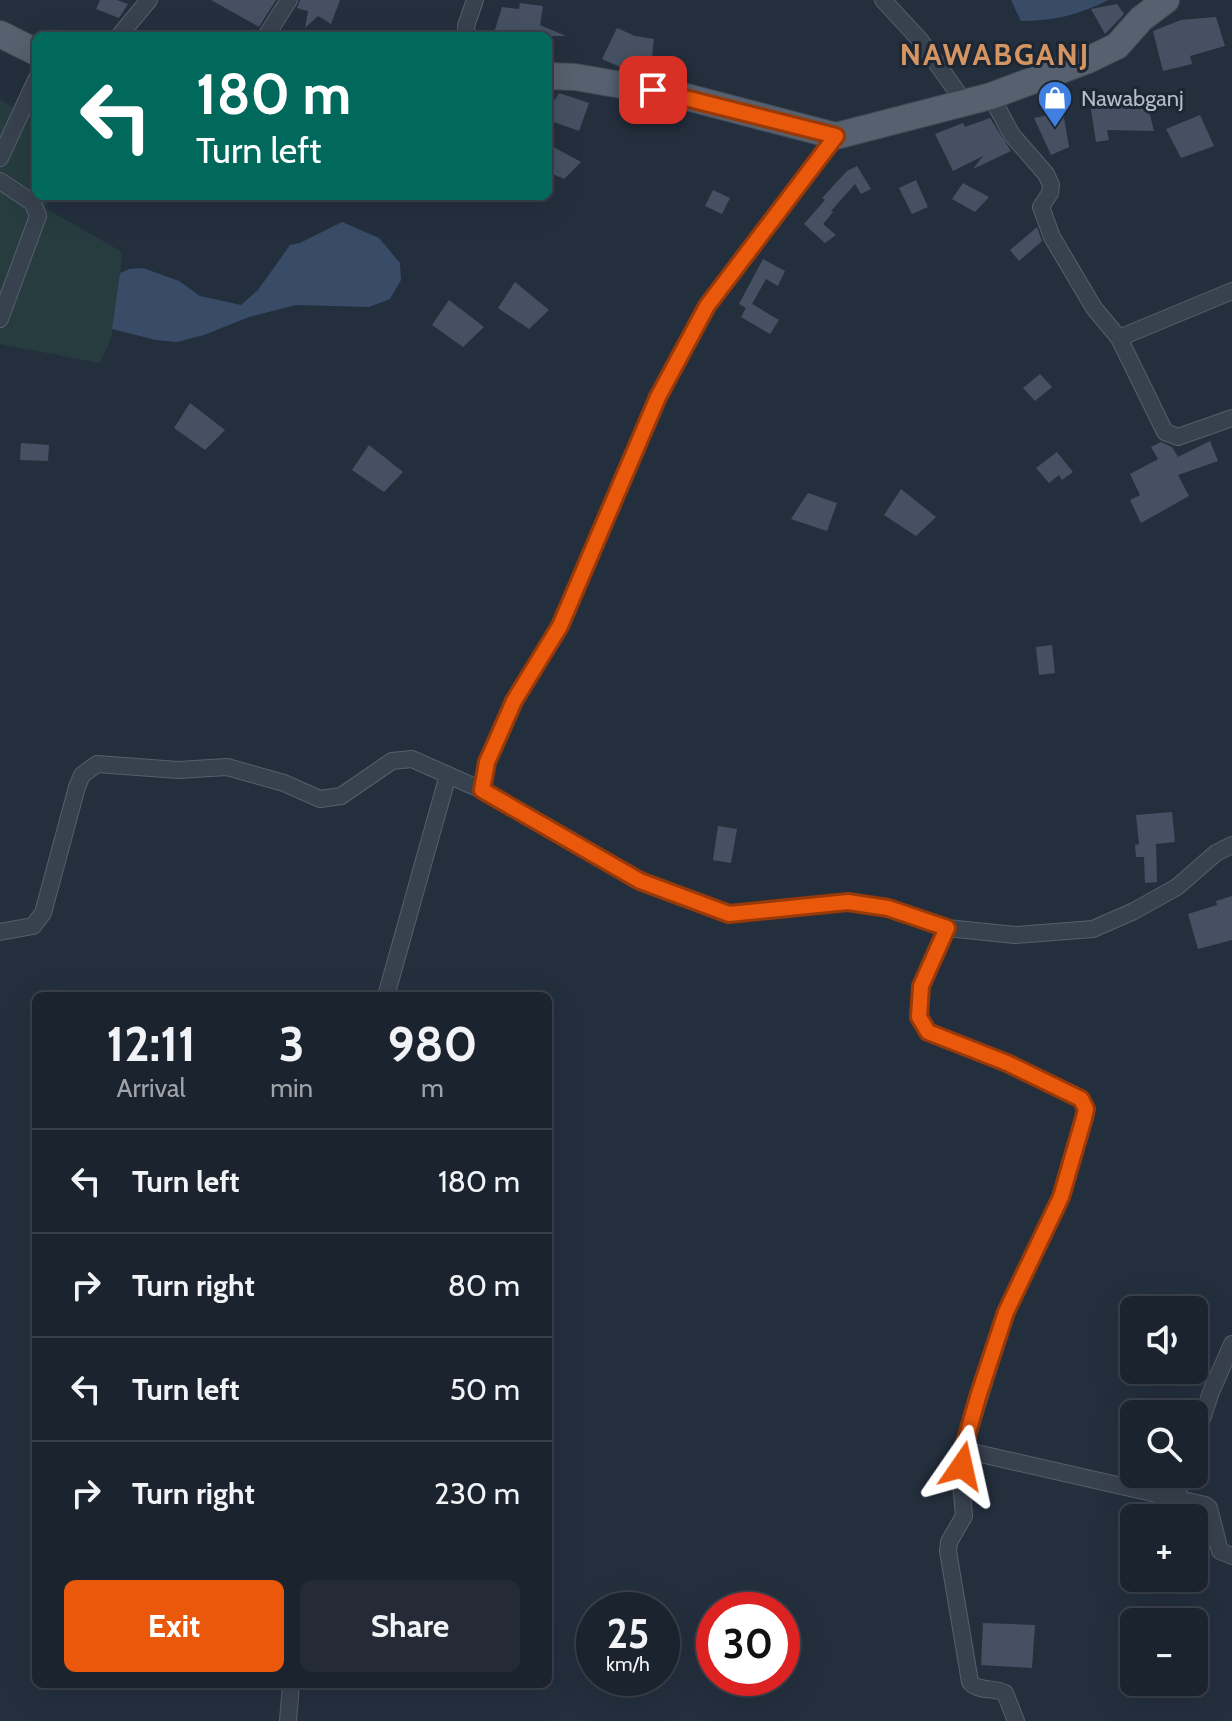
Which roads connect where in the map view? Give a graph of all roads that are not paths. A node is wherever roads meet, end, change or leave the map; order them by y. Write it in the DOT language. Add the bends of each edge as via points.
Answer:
graph roads {
  1 [pos="149,0"];
  2 [pos="289,0"];
  3 [pos="475,0"];
  4 [pos="883,0"];
  5 [pos="1166,0"];
  6 [pos="122,32"];
  7 [pos="269,32"];
  8 [pos="467,32"];
  9 [pos="0,34"];
  10 [pos="32,50"];
  11 [pos="552,76"];
  12 [pos="32,89"];
  13 [pos="991,96"];
  14 [pos="965,103"];
  15 [pos="836,136"];
  16 [pos="0,158"];
  17 [pos="0,181"];
  18 [pos="1232,291"];
  19 [pos="0,319"];
  20 [pos="1119,338"];
  21 [pos="1232,418"];
  22 [pos="448,775"];
  23 [pos="482,790"];
  24 [pos="1232,845"];
  25 [pos="947,928"];
  26 [pos="0,932"];
  27 [pos="387,992"];
  28 [pos="1232,1344"];
  29 [pos="1208,1401"];
  30 [pos="963,1450"];
  31 [pos="1179,1488"];
  32 [pos="1176,1498"];
  33 [pos="1232,1556"];
  34 [pos="291,1688"];
  35 [pos="288,1721"];
  36 [pos="1016,1721"];
  1 -- 6 [label="street"];
  2 -- 7 [label="street"];
  3 -- 8 [label="street"];
  4 -- 14 [label="street" via="920,40"];
  5 -- 13 [label="main road" via="1117,46"];
  9 -- 10 [label="main road"];
  11 -- 15 [label="main road" via="679,95"];
  12 -- 16 [label="street"];
  13 -- 14 [label="main road"];
  13 -- 20 [label="street" via="1012,135 1046,174 1050,193 1041,207 1052,237 1094,308"];
  14 -- 15 [label="main road"];
  15 -- 23 [label="street" via="707,306 658,397 560,626 514,701 487,762"];
  17 -- 19 [label="street" via="33,203 38,216"];
  18 -- 20 [label="street"];
  20 -- 21 [label="street" via="1165,432 1178,437"];
  22 -- 23 [label="street"];
  22 -- 26 [label="street" via="412,759 392,761 341,796 320,799 227,767 178,770 97,764 82,775 77,787 43,913 33,926"];
  22 -- 27 [label="street"];
  23 -- 25 [label="street" via="640,881 729,914 848,902 888,908"];
  24 -- 25 [label="street" via="1177,887 1093,929 1015,935"];
  25 -- 30 [label="street" via="921,986 919,1017 928,1032 1069,1093 1086,1109 1061,1197 1006,1312"];
  28 -- 29 [label="street"];
  30 -- 32 [label="street"];
  30 -- 36 [label="street" via="964,1516 948,1551 970,1682 1005,1693"];
  31 -- 32 [label="street"];
  32 -- 33 [label="street" via="1209,1508 1220,1551"];
  34 -- 35 [label="street"];
}
